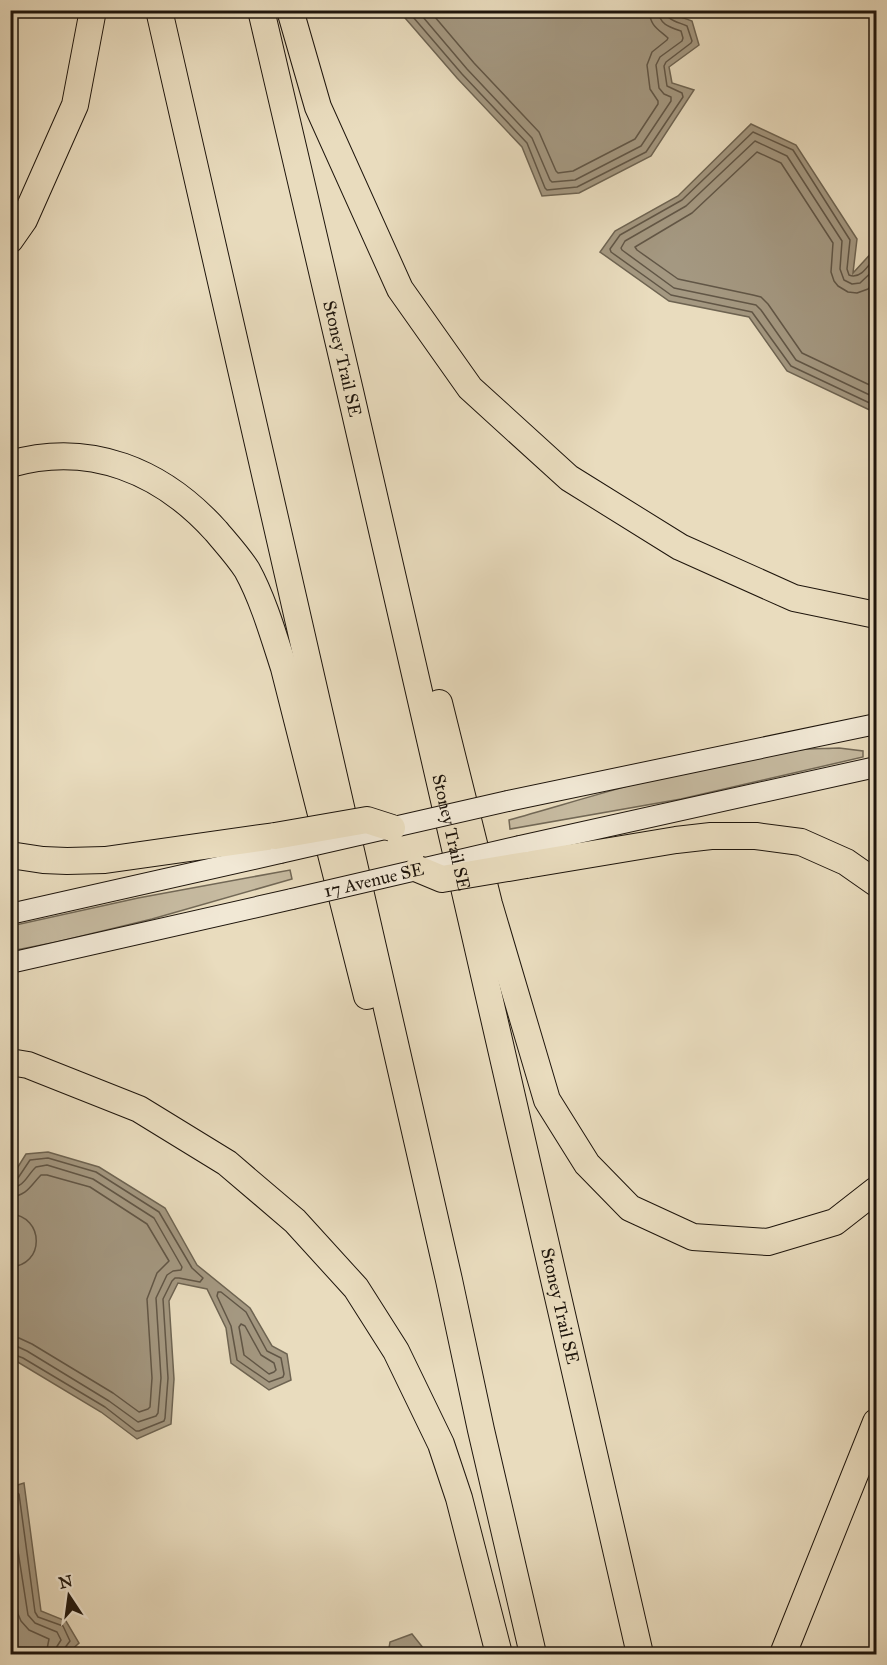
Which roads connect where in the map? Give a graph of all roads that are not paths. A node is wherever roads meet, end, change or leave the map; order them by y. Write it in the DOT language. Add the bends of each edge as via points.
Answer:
graph roads {
  1 [pos="93,10"];
  2 [pos="159,10"];
  3 [pos="261,10"];
  4 [pos="290,10"];
  5 [pos="10,240"];
  6 [pos="350,391"];
  7 [pos="10,464"];
  8 [pos="876,615"];
  9 [pos="876,724"];
  10 [pos="876,767"];
  11 [pos="392,828"];
  12 [pos="278,844"];
  13 [pos="10,855"];
  14 [pos="523,855"];
  15 [pos="418,869"];
  16 [pos="876,883"];
  17 [pos="10,914"];
  18 [pos="10,963"];
  19 [pos="10,1062"];
  20 [pos="876,1190"];
  21 [pos="449,1280"];
  22 [pos="876,1422"];
  23 [pos="499,1654"];
  24 [pos="533,1654"];
  25 [pos="640,1654"];
  26 [pos="783,1654"];
  1 -- 5 [label="highway" via="75,105 24,220"];
  2 -- 21 [label="highway"];
  3 -- 6 [label="highway, Stoney Trail SE"];
  4 -- 8 [label="highway" via="318,107 400,289 470,388 569,478 680,547 794,598"];
  6 -- 20 [label="highway" via="370,427 489,904 547,1100 587,1164 630,1208 693,1238 768,1242 835,1222"];
  6 -- 25 [label="highway, Stoney Trail SE"];
  7 -- 21 [label="highway" via="53,457 87,457 151,477 206,520 247,570 284,668 433,1259"];
  9 -- 11 [label="main road, bridge"];
  10 -- 14 [label="main road"];
  11 -- 12 [label="highway, bridge" via="367,820"];
  12 -- 13 [label="highway" via="105,860 43,860"];
  12 -- 17 [label="main road"];
  14 -- 15 [label="highway, bridge" via="442,879"];
  14 -- 16 [label="highway" via="711,836 756,836 801,842 846,862"];
  15 -- 18 [label="main road, 17 Avenue SE, bridge"];
  19 -- 23 [label="highway" via="28,1065 139,1109 227,1163 295,1221 356,1288 396,1351 441,1444"];
  21 -- 24 [label="highway"];
  22 -- 26 [label="highway"];
}
